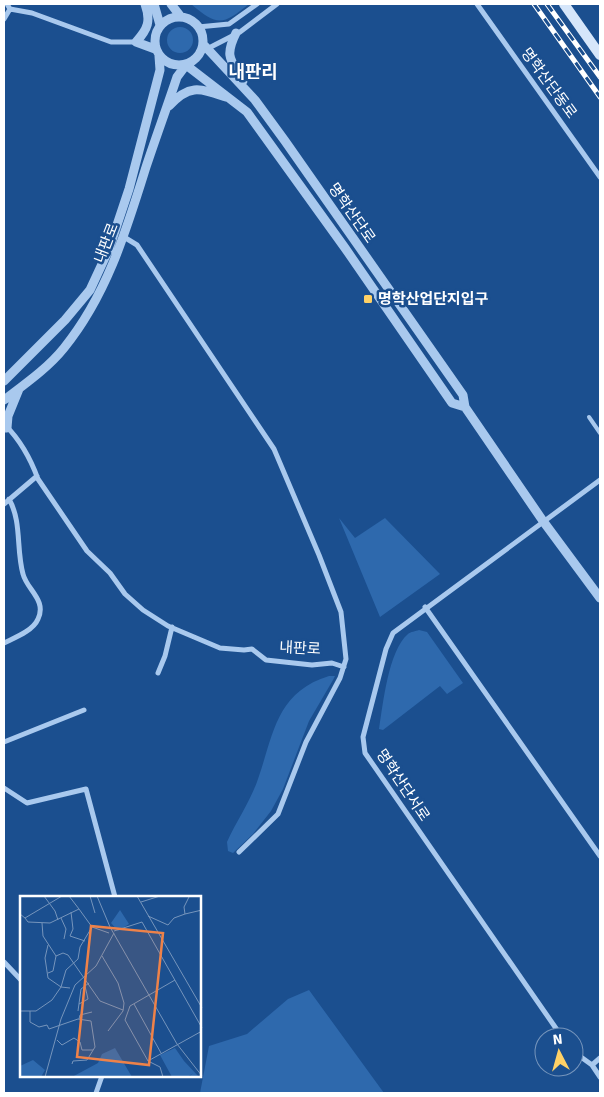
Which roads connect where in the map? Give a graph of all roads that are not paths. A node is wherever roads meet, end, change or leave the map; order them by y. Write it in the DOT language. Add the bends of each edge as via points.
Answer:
graph roads {
  1 [pos="146,4"];
  2 [pos="154,4"];
  3 [pos="171,4"];
  4 [pos="257,4"];
  5 [pos="277,4"];
  6 [pos="477,4"];
  7 [pos="564,4"];
  8 [pos="9,6"];
  9 [pos="181,17"];
  10 [pos="4,19"];
  11 [pos="160,25"];
  12 [pos="198,27"];
  13 [pos="236,33"];
  14 [pos="136,42"];
  15 [pos="204,49"];
  16 [pos="157,52"];
  17 [pos="600,55"];
  18 [pos="186,65"];
  19 [pos="254,98"];
  20 [pos="233,100"];
  21 [pos="167,108"];
  22 [pos="600,177"];
  23 [pos="124,237"];
  24 [pos="8,375"];
  25 [pos="4,381"];
  26 [pos="19,388"];
  27 [pos="4,400"];
  28 [pos="465,407"];
  29 [pos="589,417"];
  30 [pos="5,427"];
  31 [pos="600,433"];
  32 [pos="36,476"];
  33 [pos="600,480"];
  34 [pos="9,499"];
  35 [pos="4,504"];
  36 [pos="543,521"];
  37 [pos="600,598"];
  38 [pos="425,607"];
  39 [pos="172,627"];
  40 [pos="4,643"];
  41 [pos="344,667"];
  42 [pos="158,673"];
  43 [pos="84,710"];
  44 [pos="4,742"];
  45 [pos="4,788"];
  46 [pos="239,852"];
  47 [pos="600,856"];
  48 [pos="115,896"];
  49 [pos="4,962"];
  50 [pos="20,979"];
  51 [pos="555,1027"];
  52 [pos="600,1058"];
  53 [pos="584,1059"];
  54 [pos="592,1065"];
  55 [pos="102,1077"];
  56 [pos="600,1078"];
  57 [pos="96,1093"];
  1 -- 14 [label="street" via="149,14 147,30"];
  2 -- 11 [label="street"];
  3 -- 9 [label="street"];
  4 -- 12 [label="street" via="229,24"];
  5 -- 13 [label="street"];
  6 -- 22 [label="street, 명학산단동로"];
  7 -- 17 [label="main road"];
  8 -- 10 [label="street"];
  8 -- 14 [label="street" via="111,42"];
  9 -- 11 [label="street" via="166,20"];
  9 -- 12 [label="street"];
  11 -- 16 [label="street" via="154,40"];
  12 -- 15 [label="street"];
  13 -- 15 [label="street"];
  13 -- 19 [label="street" via="229,50 230,61"];
  14 -- 16 [label="street"];
  15 -- 18 [label="street"];
  15 -- 19 [label="street, 명학산단로"];
  16 -- 18 [label="street" via="173,65"];
  16 -- 24 [label="street, 내판로" via="160,70 129,189 109,249 90,290 65,320"];
  18 -- 20 [label="street, 명학산단로"];
  18 -- 21 [label="street, 내판로" via="177,77"];
  19 -- 28 [label="street, 명학산단로" via="463,395"];
  20 -- 21 [label="street" via="193,89 180,94"];
  20 -- 28 [label="street, 명학산단로" via="247,112 452,403"];
  21 -- 23 [label="street, 내판로"];
  23 -- 26 [label="street, 내판로" via="103,288 80,328 63,350"];
  23 -- 41 [label="street" via="137,245 274,449 320,555 340,612 346,659"];
  24 -- 25 [label="street, 내판로"];
  26 -- 27 [label="street, 내판로"];
  26 -- 30 [label="street"];
  28 -- 36 [label="street, 명학산단로"];
  29 -- 31 [label="lane"];
  30 -- 32 [label="street, 내판로" via="16,436"];
  32 -- 34 [label="street"];
  32 -- 39 [label="street, 내판로" via="87,551 110,573 125,594 143,610"];
  33 -- 36 [label="street, 명학산단서로"];
  34 -- 35 [label="street"];
  34 -- 40 [label="street" via="15,510 24,577 36,595 41,611 38,622"];
  36 -- 37 [label="street, 명학산단로"];
  36 -- 38 [label="street, 명학산단서로"];
  38 -- 47 [label="street"];
  38 -- 51 [label="street, 명학산단서로" via="393,633 389,641 364,737 365,753"];
  39 -- 41 [label="street, 내판로" via="220,648 252,649 266,660 312,665 332,663"];
  39 -- 42 [label="street"];
  41 -- 46 [label="street" via="306,742 278,814"];
  43 -- 44 [label="street"];
  45 -- 48 [label="street" via="28,803 86,789"];
  49 -- 50 [label="street"];
  52 -- 54 [label="street"];
  53 -- 54 [label="street"];
  54 -- 56 [label="street"];
  55 -- 57 [label="street"];
}
